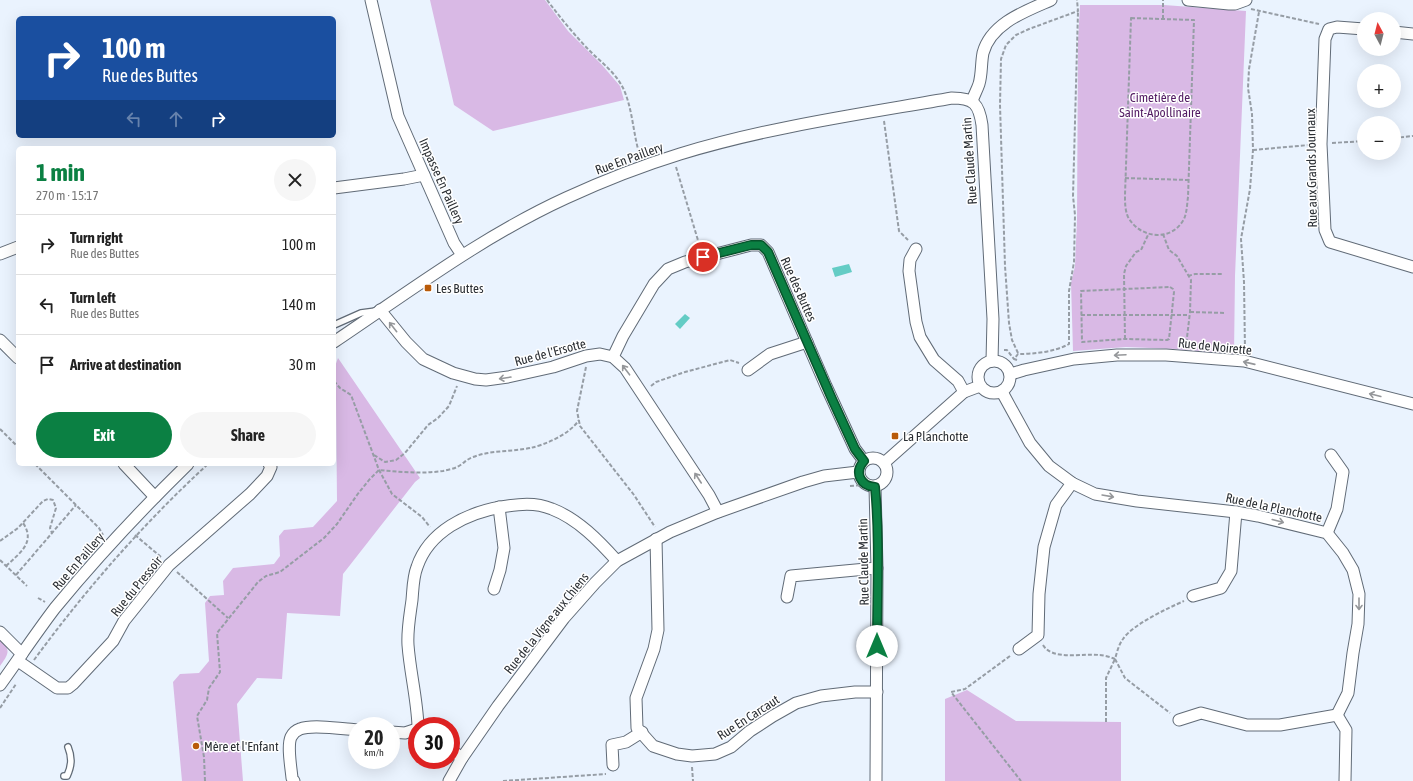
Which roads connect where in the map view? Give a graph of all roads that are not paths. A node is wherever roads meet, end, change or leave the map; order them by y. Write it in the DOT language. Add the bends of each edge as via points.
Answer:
graph roads {
  1 [pos="371,0"];
  2 [pos="1051,0"];
  3 [pos="1188,0"];
  4 [pos="1243,1"];
  5 [pos="1357,28"];
  6 [pos="1401,33"];
  7 [pos="1413,34"];
  8 [pos="972,101"];
  9 [pos="424,175"];
  10 [pos="336,188"];
  11 [pos="16,248"];
  12 [pos="916,249"];
  13 [pos="0,254"];
  14 [pos="462,255"];
  15 [pos="1413,267"];
  16 [pos="380,310"];
  17 [pos="336,324"];
  18 [pos="0,340"];
  19 [pos="336,341"];
  20 [pos="807,342"];
  21 [pos="16,356"];
  22 [pos="613,357"];
  23 [pos="992,361"];
  24 [pos="748,370"];
  25 [pos="1011,374"];
  26 [pos="980,386"];
  27 [pos="964,392"];
  28 [pos="1002,392"];
  29 [pos="1413,404"];
  30 [pos="1331,455"];
  31 [pos="864,461"];
  32 [pos="884,463"];
  33 [pos="126,466"];
  34 [pos="186,466"];
  35 [pos="270,466"];
  36 [pos="858,472"];
  37 [pos="1072,483"];
  38 [pos="870,486"];
  39 [pos="155,497"];
  40 [pos="499,507"];
  41 [pos="718,512"];
  42 [pos="1236,512"];
  43 [pos="1327,533"];
  44 [pos="659,538"];
  45 [pos="617,561"];
  46 [pos="878,568"];
  47 [pos="494,589"];
  48 [pos="1193,596"];
  49 [pos="787,597"];
  50 [pos="0,632"];
  51 [pos="1019,649"];
  52 [pos="20,657"];
  53 [pos="0,686"];
  54 [pos="877,692"];
  55 [pos="1337,714"];
  56 [pos="417,717"];
  57 [pos="1178,720"];
  58 [pos="348,729"];
  59 [pos="642,732"];
  60 [pos="68,747"];
  61 [pos="462,758"];
  62 [pos="613,765"];
  63 [pos="64,776"];
  64 [pos="294,781"];
  65 [pos="449,781"];
  66 [pos="876,781"];
  67 [pos="1345,781"];
  1 -- 9 [label="street, Impasse En Paillery" via="398,116"];
  2 -- 8 [label="street, Rue Claude Martin" via="1019,14 993,34 984,52 979,82"];
  3 -- 4 [label="street" via="1229,4"];
  5 -- 15 [label="street, Rue aux Grands Journaux" via="1329,29 1325,39 1321,144 1325,230 1330,242"];
  6 -- 7 [label="street"];
  8 -- 14 [label="street, Rue En Paillery" via="952,98 882,110 730,140 673,156 565,198"];
  8 -- 23 [label="street, Rue Claude Martin" via="980,111 982,125 993,319"];
  9 -- 10 [label="street"];
  9 -- 14 [label="street, Impasse En Paillery" via="454,243"];
  11 -- 13 [label="street"];
  12 -- 27 [label="street" via="910,260 909,270 919,334 931,356 958,381"];
  14 -- 16 [label="street, Rue En Paillery"];
  16 -- 17 [label="lane" via="361,313"];
  16 -- 19 [label="street, Rue En Paillery"];
  22 -- 16 [label="street, Rue de l'Ersotte, one-way" via="600,354 586,356 553,367 486,380 461,376 418,355"];
  18 -- 21 [label="street"];
  20 -- 22 [label="street, Rue des Buttes" via="765,248 756,244 668,269 654,284"];
  20 -- 24 [label="street" via="770,354"];
  20 -- 31 [label="street, Rue des Buttes" via="855,449"];
  41 -- 22 [label="street, one-way" via="625,368"];
  23 -- 25 [label="street" via="1002,363"];
  23 -- 26 [label="street" via="980,370"];
  25 -- 28 [label="street" via="1009,384"];
  29 -- 25 [label="street, Rue de Noirette, one-way" via="1244,361 1117,355 1074,360"];
  26 -- 27 [label="street"];
  26 -- 28 [label="street" via="988,392"];
  27 -- 32 [label="street"];
  28 -- 37 [label="street, Rue de la Planchotte" via="1030,443 1049,466"];
  30 -- 43 [label="street" via="1343,472 1337,509"];
  31 -- 32 [label="street" via="877,458"];
  31 -- 36 [label="street"];
  32 -- 38 [label="street" via="888,471 886,480"];
  33 -- 39 [label="street"];
  34 -- 39 [label="street, Rue En Paillery"];
  35 -- 52 [label="street, Rue du Pressoir" via="267,476 250,494 170,565 124,621 113,641 74,684 68,688 57,688 28,668"];
  36 -- 38 [label="street" via="862,481"];
  36 -- 41 [label="street, Rue de la Vigne aux Chiens" via="824,476 803,482"];
  37 -- 42 [label="street, Rue de la Planchotte, one-way" via="1095,494 1116,498"];
  37 -- 51 [label="street" via="1056,505 1044,547 1038,635"];
  38 -- 46 [label="street, Rue Claude Martin"];
  39 -- 52 [label="street, Rue En Paillery" via="111,543 54,610"];
  40 -- 45 [label="street" via="522,503 553,509 589,532"];
  40 -- 47 [label="street" via="504,548"];
  40 -- 56 [label="street" via="467,516 445,530 427,547 417,567 408,628"];
  41 -- 44 [label="street, Rue de la Vigne aux Chiens"];
  42 -- 43 [label="street, Rue de la Planchotte, one-way"];
  42 -- 48 [label="street" via="1231,571 1221,588"];
  43 -- 55 [label="street, Rue de la Planchotte, one-way" via="1353,570 1359,594 1358,624 1348,693"];
  44 -- 45 [label="street, Rue de la Vigne aux Chiens"];
  44 -- 59 [label="street, Rue En Carcaut" via="658,630 654,649 636,698 638,728"];
  45 -- 61 [label="street, Rue de la Vigne aux Chiens" via="564,618"];
  46 -- 49 [label="street" via="791,576"];
  46 -- 54 [label="street, Rue Claude Martin"];
  50 -- 52 [label="street, Rue du Pressoir"];
  52 -- 53 [label="street, Rue En Paillery"];
  54 -- 59 [label="street, Rue En Carcaut" via="821,696 796,703 731,747 715,754 677,754 653,746"];
  54 -- 66 [label="street, Rue Claude Martin"];
  55 -- 57 [label="street" via="1280,725 1247,725 1201,713"];
  55 -- 67 [label="street" via="1346,730"];
  58 -- 64 [label="street" via="313,727 297,730 291,736 290,747"];
  59 -- 62 [label="street" via="626,742 612,745"];
  60 -- 63 [label="lane" via="72,757 68,776"];
  61 -- 65 [label="street, Rue de la Vigne aux Chiens"];
}
